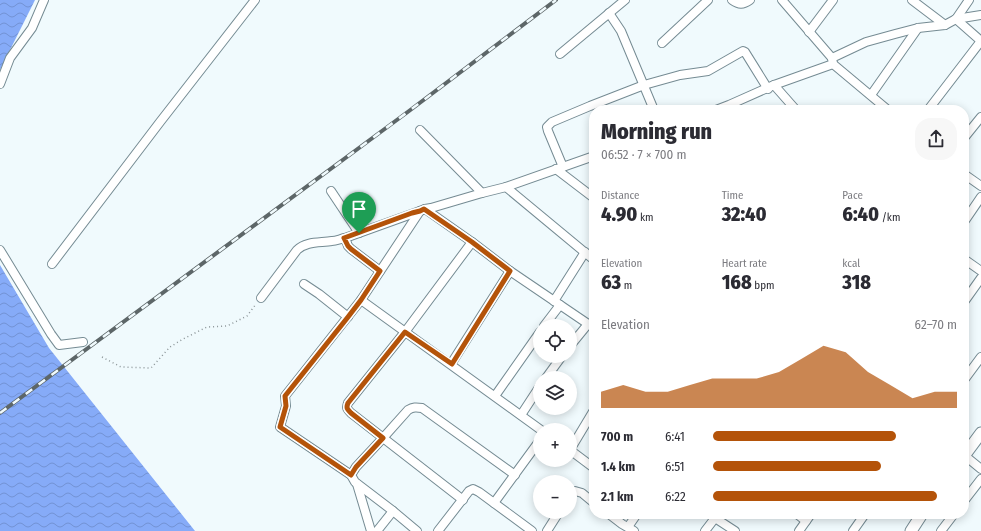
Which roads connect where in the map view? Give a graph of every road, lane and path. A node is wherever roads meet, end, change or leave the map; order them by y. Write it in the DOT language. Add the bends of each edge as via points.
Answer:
graph roads {
  1 [pos="44,0"];
  2 [pos="255,0"];
  3 [pos="625,0"];
  4 [pos="708,0"];
  5 [pos="732,0"];
  6 [pos="750,0"];
  7 [pos="782,0"];
  8 [pos="833,0"];
  9 [pos="912,0"];
  10 [pos="969,0"];
  11 [pos="609,13"];
  12 [pos="981,15"];
  13 [pos="956,19"];
  14 [pos="945,24"];
  15 [pos="918,28"];
  16 [pos="809,32"];
  17 [pos="981,41"];
  18 [pos="662,43"];
  19 [pos="560,54"];
  20 [pos="832,61"];
  21 [pos="0,84"];
  22 [pos="644,85"];
  23 [pos="771,87"];
  24 [pos="871,95"];
  25 [pos="593,105"];
  26 [pos="652,105"];
  27 [pos="729,105"];
  28 [pos="791,105"];
  29 [pos="882,105"];
  30 [pos="932,105"];
  31 [pos="589,106"];
  32 [pos="981,119"];
  33 [pos="420,130"];
  34 [pos="969,132"];
  35 [pos="589,158"];
  36 [pos="560,168"];
  37 [pos="969,178"];
  38 [pos="981,186"];
  39 [pos="506,187"];
  40 [pos="331,191"];
  41 [pos="482,193"];
  42 [pos="589,194"];
  43 [pos="981,198"];
  44 [pos="422,210"];
  45 [pos="969,215"];
  46 [pos="359,233"];
  47 [pos="344,238"];
  48 [pos="472,242"];
  49 [pos="0,250"];
  50 [pos="585,252"];
  51 [pos="589,256"];
  52 [pos="969,263"];
  53 [pos="52,264"];
  54 [pos="380,271"];
  55 [pos="510,271"];
  56 [pos="981,271"];
  57 [pos="981,278"];
  58 [pos="304,284"];
  59 [pos="969,295"];
  60 [pos="261,298"];
  61 [pos="361,300"];
  62 [pos="557,303"];
  63 [pos="348,317"];
  64 [pos="548,319"];
  65 [pos="589,325"];
  66 [pos="589,328"];
  67 [pos="405,332"];
  68 [pos="577,339"];
  69 [pos="83,342"];
  70 [pos="533,342"];
  71 [pos="102,357"];
  72 [pos="981,357"];
  73 [pos="452,364"];
  74 [pos="969,373"];
  75 [pos="495,396"];
  76 [pos="533,396"];
  77 [pos="520,415"];
  78 [pos="589,418"];
  79 [pos="533,424"];
  80 [pos="981,433"];
  81 [pos="383,438"];
  82 [pos="577,438"];
  83 [pos="969,449"];
  84 [pos="533,450"];
  85 [pos="577,455"];
  86 [pos="969,460"];
  87 [pos="589,464"];
  88 [pos="981,469"];
  89 [pos="351,475"];
  90 [pos="515,475"];
  91 [pos="981,479"];
  92 [pos="357,484"];
  93 [pos="577,492"];
  94 [pos="969,495"];
  95 [pos="589,499"];
  96 [pos="463,500"];
  97 [pos="494,503"];
  98 [pos="393,511"];
  99 [pos="555,519"];
  100 [pos="616,519"];
  101 [pos="711,519"];
  102 [pos="717,519"];
  103 [pos="807,519"];
  104 [pos="861,519"];
  105 [pos="918,519"];
  106 [pos="950,519"];
  107 [pos="628,527"];
  108 [pos="371,531"];
  109 [pos="377,531"];
  110 [pos="417,531"];
  111 [pos="438,531"];
  112 [pos="532,531"];
  113 [pos="547,531"];
  114 [pos="616,531"];
  115 [pos="705,531"];
  116 [pos="735,531"];
  117 [pos="799,531"];
  118 [pos="853,531"];
  119 [pos="910,531"];
  120 [pos="941,531"];
  1 -- 21 [label="street" via="32,28 10,58"];
  2 -- 53 [label="street"];
  3 -- 11 [label="street"];
  4 -- 18 [label="street"];
  5 -- 6 [label="street" via="741,4"];
  7 -- 16 [label="street"];
  8 -- 16 [label="street"];
  9 -- 14 [label="street"];
  10 -- 13 [label="street"];
  11 -- 19 [label="street"];
  11 -- 22 [label="street" via="621,31"];
  12 -- 13 [label="street"];
  13 -- 14 [label="street"];
  13 -- 17 [label="street"];
  14 -- 15 [label="street"];
  15 -- 20 [label="street" via="866,42"];
  15 -- 24 [label="street"];
  16 -- 20 [label="street"];
  17 -- 30 [label="street"];
  20 -- 23 [label="street"];
  20 -- 24 [label="street"];
  22 -- 23 [label="street" via="680,75 708,71 743,51"];
  22 -- 25 [label="street"];
  22 -- 26 [label="street"];
  23 -- 27 [label="street"];
  23 -- 28 [label="street"];
  24 -- 29 [label="street"];
  31 -- 36 [label="street" via="552,122 547,127"];
  32 -- 34 [label="street"];
  33 -- 41 [label="street"];
  35 -- 36 [label="street"];
  36 -- 39 [label="street"];
  36 -- 42 [label="street"];
  37 -- 38 [label="street"];
  39 -- 41 [label="street"];
  39 -- 50 [label="street"];
  40 -- 46 [label="street"];
  41 -- 44 [label="street"];
  43 -- 45 [label="street"];
  44 -- 46 [label="street"];
  44 -- 48 [label="street"];
  44 -- 54 [label="street"];
  46 -- 47 [label="street"];
  47 -- 54 [label="street" via="351,249"];
  47 -- 60 [label="street" via="301,246"];
  48 -- 55 [label="street"];
  48 -- 67 [label="street"];
  49 -- 69 [label="street" via="59,345"];
  50 -- 51 [label="street"];
  50 -- 62 [label="street"];
  52 -- 56 [label="street"];
  54 -- 61 [label="street"];
  55 -- 62 [label="street"];
  55 -- 73 [label="street"];
  57 -- 59 [label="street"];
  58 -- 63 [label="street"];
  60 -- 71 [label="path" via="247,316 227,326 208,327 183,339 170,347 151,368 121,367"];
  61 -- 63 [label="street"];
  61 -- 67 [label="street"];
  62 -- 64 [label="street"];
  62 -- 65 [label="street"];
  63 -- 89 [label="street" via="285,396 286,406 280,427"];
  66 -- 68 [label="street"];
  67 -- 73 [label="street"];
  67 -- 81 [label="street" via="347,407"];
  70 -- 75 [label="street"];
  72 -- 74 [label="street"];
  73 -- 75 [label="street"];
  75 -- 77 [label="street"];
  76 -- 77 [label="street"];
  77 -- 79 [label="street"];
  78 -- 82 [label="street"];
  80 -- 83 [label="street"];
  81 -- 89 [label="street"];
  81 -- 90 [label="street" via="408,410 412,407 422,408"];
  81 -- 96 [label="street"];
  84 -- 90 [label="street"];
  85 -- 87 [label="street"];
  86 -- 88 [label="street"];
  89 -- 92 [label="street"];
  90 -- 97 [label="street"];
  91 -- 94 [label="street"];
  92 -- 98 [label="street"];
  92 -- 108 [label="street"];
  93 -- 95 [label="street"];
  96 -- 97 [label="street" via="473,489"];
  96 -- 111 [label="street"];
  97 -- 112 [label="street"];
  98 -- 109 [label="street"];
  98 -- 110 [label="street"];
  99 -- 113 [label="street"];
  100 -- 107 [label="street"];
  101 -- 115 [label="street"];
  102 -- 116 [label="street"];
  103 -- 117 [label="street"];
  104 -- 118 [label="street"];
  105 -- 119 [label="street"];
  106 -- 120 [label="street"];
  107 -- 114 [label="street"];
}
